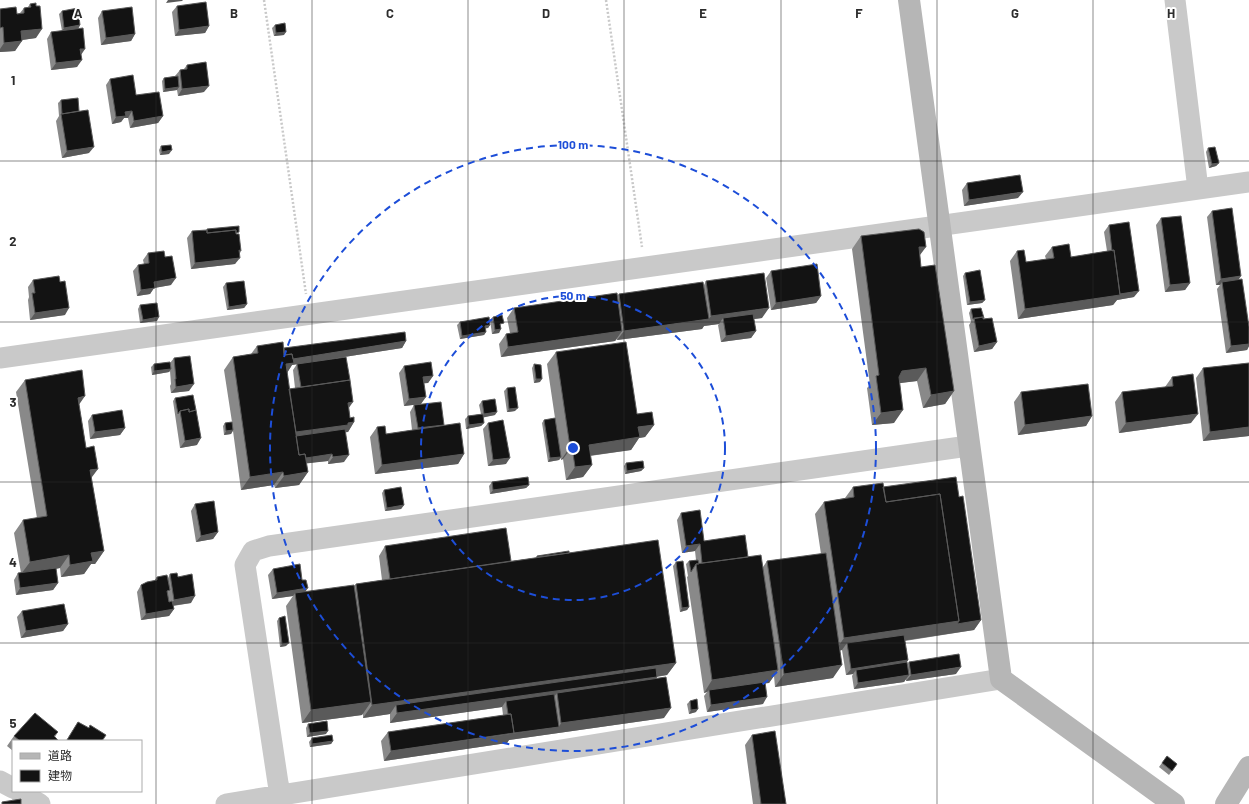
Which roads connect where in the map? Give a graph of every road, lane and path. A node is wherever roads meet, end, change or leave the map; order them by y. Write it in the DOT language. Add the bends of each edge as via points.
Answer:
graph roads {
  1 [pos="264,0"];
  2 [pos="606,0"];
  3 [pos="908,0"];
  4 [pos="1175,0"];
  5 [pos="1249,182"];
  6 [pos="1198,189"];
  7 [pos="938,226"];
  8 [pos="644,268"];
  9 [pos="309,315"];
  10 [pos="0,358"];
  11 [pos="968,446"];
  12 [pos="1000,679"];
  13 [pos="1249,768"];
  14 [pos="0,781"];
  15 [pos="12,787"];
  16 [pos="20,792"];
  17 [pos="1237,794"];
  18 [pos="283,800"];
  19 [pos="40,804"];
  20 [pos="226,804"];
  21 [pos="1174,804"];
  1 -- 9 [label="path"];
  2 -- 8 [label="path"];
  3 -- 7 [label="street"];
  4 -- 6 [label="street"];
  5 -- 6 [label="street"];
  6 -- 7 [label="street"];
  7 -- 8 [label="street"];
  7 -- 11 [label="street"];
  8 -- 9 [label="street"];
  9 -- 10 [label="street"];
  11 -- 12 [label="street"];
  11 -- 18 [label="street" via="269,546 253,551 245,565 278,783"];
  12 -- 18 [label="street"];
  12 -- 21 [label="street"];
  13 -- 17 [label="street"];
  14 -- 15 [label="street"];
  16 -- 19 [label="street"];
  18 -- 20 [label="street"];
}
